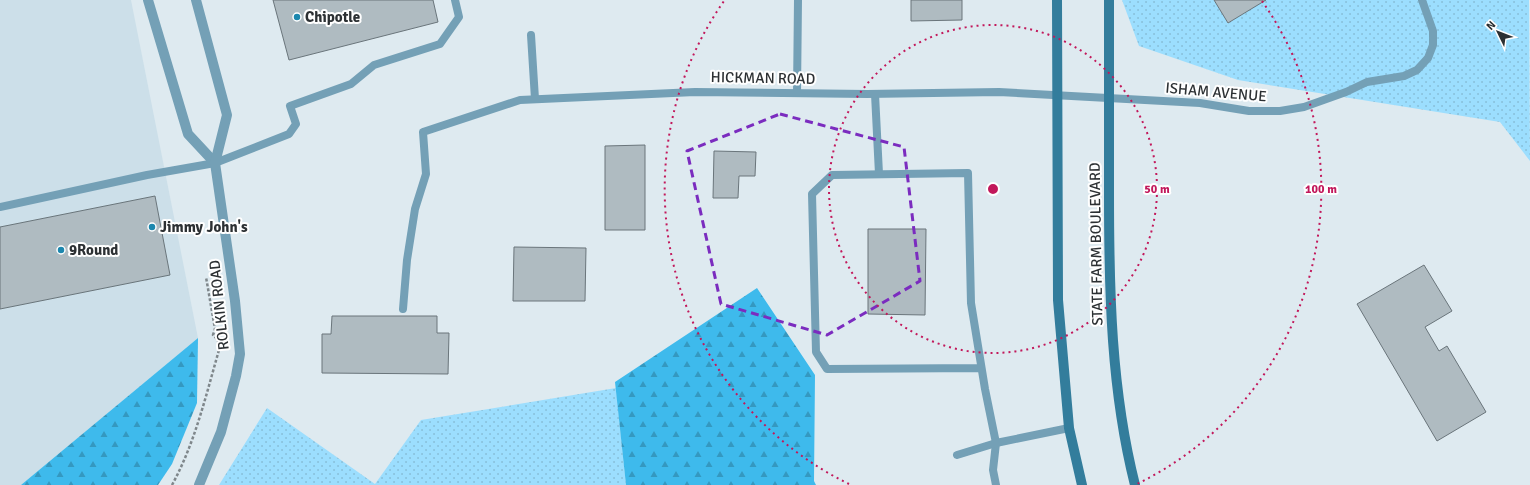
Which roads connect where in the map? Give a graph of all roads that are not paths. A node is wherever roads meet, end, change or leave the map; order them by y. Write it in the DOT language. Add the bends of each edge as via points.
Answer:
graph roads {
  1 [pos="148,0"];
  2 [pos="196,0"];
  3 [pos="455,0"];
  4 [pos="798,0"];
  5 [pos="1057,0"];
  6 [pos="1109,0"];
  7 [pos="1422,0"];
  8 [pos="532,35"];
  9 [pos="797,93"];
  10 [pos="875,94"];
  11 [pos="1057,95"];
  12 [pos="1109,97"];
  13 [pos="536,99"];
  14 [pos="215,163"];
  15 [pos="879,174"];
  16 [pos="0,207"];
  17 [pos="403,309"];
  18 [pos="981,368"];
  19 [pos="1069,428"];
  20 [pos="996,443"];
  21 [pos="957,455"];
  22 [pos="199,485"];
  23 [pos="996,485"];
  24 [pos="1082,485"];
  25 [pos="1135,485"];
  1 -- 14 [label="street" via="188,134"];
  2 -- 14 [label="street, ROLKIN ROAD" via="227,115"];
  3 -- 14 [label="lane" via="459,17 440,44 374,65 351,84 290,106 296,124 289,134"];
  4 -- 9 [label="lane"];
  5 -- 11 [label="street"];
  6 -- 12 [label="street, STATE FARM BOULEVARD"];
  7 -- 12 [label="lane, ISHAM AVENUE" via="1433,31 1433,45 1428,58 1417,70 1404,76 1367,82 1346,92 1280,111 1249,111 1200,104"];
  8 -- 13 [label="lane"];
  9 -- 10 [label="lane, HICKMAN ROAD"];
  9 -- 13 [label="lane, HICKMAN ROAD" via="695,92"];
  10 -- 11 [label="lane, HICKMAN ROAD" via="999,92"];
  10 -- 15 [label="lane"];
  11 -- 12 [label="lane, HICKMAN ROAD"];
  11 -- 19 [label="street" via="1058,300"];
  12 -- 25 [label="street, STATE FARM BOULEVARD" via="1109,278 1113,343 1125,444"];
  13 -- 17 [label="lane, HICKMAN ROAD" via="520,100 423,132 426,174 415,209"];
  14 -- 16 [label="lane"];
  14 -- 22 [label="street, ROLKIN ROAD" via="240,354 221,432"];
  15 -- 18 [label="lane" via="968,173 970,303"];
  15 -- 18 [label="lane" via="832,175 812,194 816,352 828,369"];
  18 -- 20 [label="lane"];
  19 -- 20 [label="lane"];
  19 -- 24 [label="street"];
  20 -- 21 [label="lane"];
  20 -- 23 [label="lane" via="993,470"];
}
